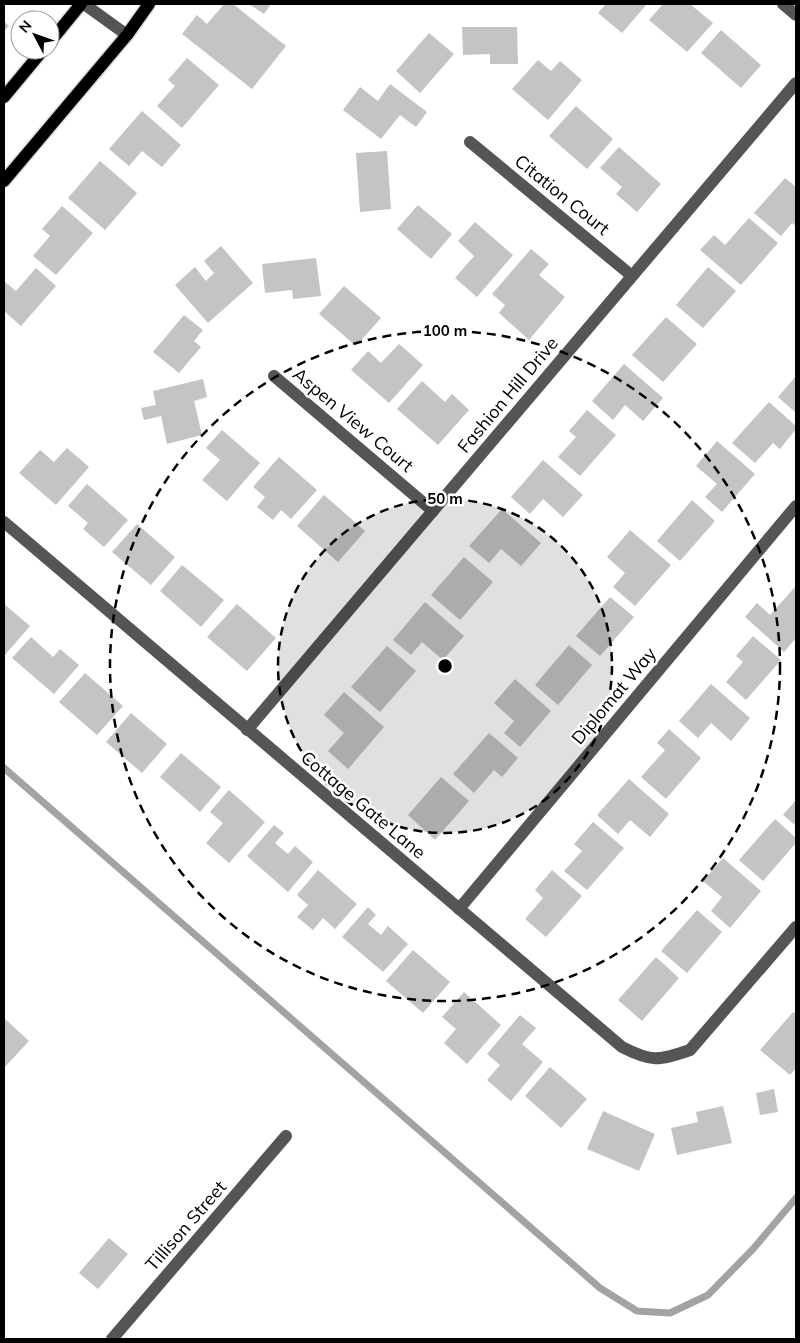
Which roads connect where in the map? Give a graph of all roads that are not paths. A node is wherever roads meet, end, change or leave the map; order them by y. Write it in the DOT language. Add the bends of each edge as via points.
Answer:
graph roads {
  1 [pos="83,4"];
  2 [pos="149,4"];
  3 [pos="783,4"];
  4 [pos="796,15"];
  5 [pos="60,30"];
  6 [pos="127,35"];
  7 [pos="35,60"];
  8 [pos="796,83"];
  9 [pos="4,97"];
  10 [pos="470,142"];
  11 [pos="4,181"];
  12 [pos="632,276"];
  13 [pos="274,376"];
  14 [pos="796,506"];
  15 [pos="433,511"];
  16 [pos="4,522"];
  17 [pos="247,730"];
  18 [pos="459,909"];
  19 [pos="796,927"];
  20 [pos="286,1136"];
  21 [pos="112,1339"];
  1 -- 5 [label="main road"];
  1 -- 6 [label="street"];
  2 -- 6 [label="main road"];
  3 -- 4 [label="street"];
  6 -- 11 [label="main road"];
  7 -- 9 [label="main road"];
  8 -- 12 [label="street, Fashion Hill Drive"];
  10 -- 12 [label="street, Citation Court"];
  12 -- 15 [label="street, Fashion Hill Drive"];
  13 -- 15 [label="street, Aspen View Court"];
  14 -- 18 [label="street, Diplomat Way"];
  15 -- 17 [label="street, Fashion Hill Drive"];
  16 -- 17 [label="street, Cottage Gate Lane"];
  17 -- 18 [label="street, Cottage Gate Lane"];
  18 -- 19 [label="street, Cottage Gate Lane" via="622,1047 644,1058 668,1058 690,1050"];
  20 -- 21 [label="street, Tillison Street"];
}
